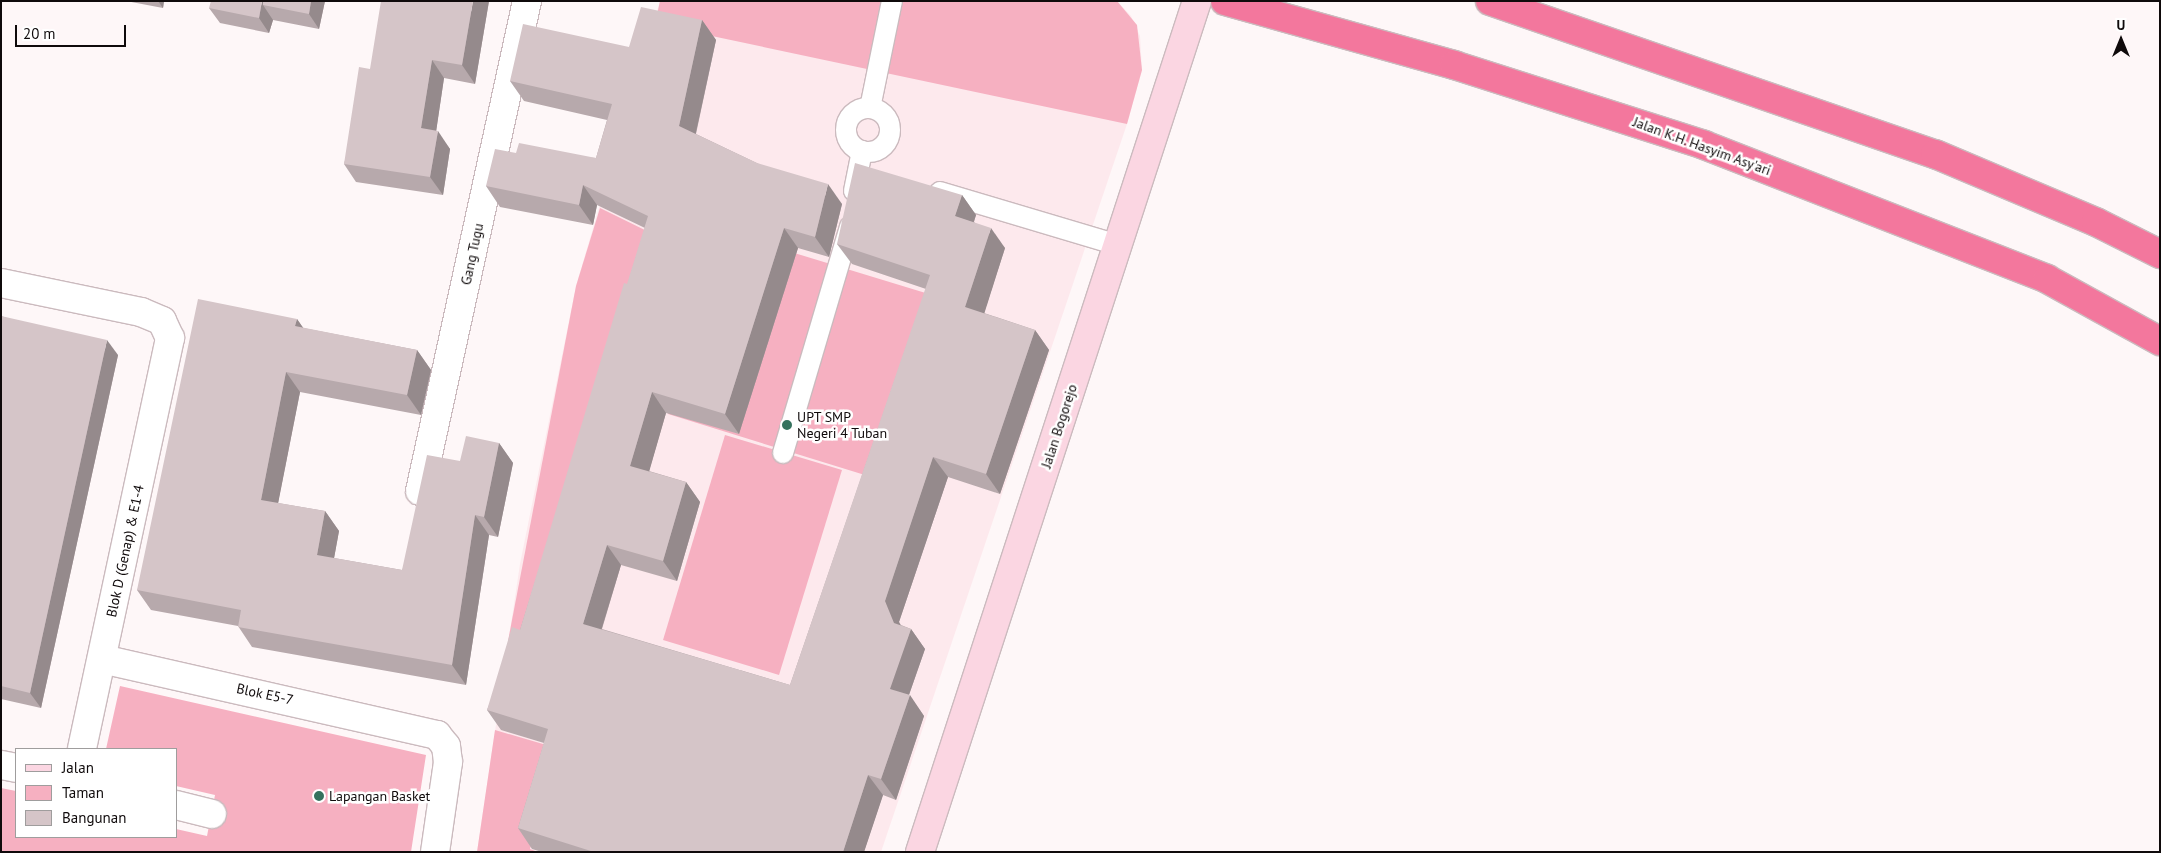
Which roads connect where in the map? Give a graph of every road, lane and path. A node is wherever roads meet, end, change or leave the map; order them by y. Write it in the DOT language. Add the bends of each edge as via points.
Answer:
graph roads {
  1 [pos="527,1"];
  2 [pos="892,1"];
  3 [pos="1198,1"];
  4 [pos="1225,1"];
  5 [pos="1490,1"];
  6 [pos="870,108"];
  7 [pos="866,164"];
  8 [pos="923,187"];
  9 [pos="1118,245"];
  10 [pos="2160,254"];
  11 [pos="1,283"];
  12 [pos="2160,341"];
  13 [pos="783,453"];
  14 [pos="416,507"];
  15 [pos="102,658"];
  16 [pos="82,748"];
  17 [pos="1,764"];
  18 [pos="15,768"];
  19 [pos="178,806"];
  20 [pos="212,814"];
  21 [pos="434,852"];
  22 [pos="920,852"];
  1 -- 14 [label="street, Gang Tugu"];
  2 -- 6 [label="lane"];
  3 -- 9 [label="street, Jalan Bogorejo"];
  4 -- 12 [label="highway, Jalan K.H. Hasyim Asy'ari" via="1454,65 1704,145 2047,278"];
  5 -- 10 [label="highway" via="1935,154 2096,222"];
  6 -- 7 [label="lane" via="885,117 889,134"];
  6 -- 7 [label="lane" via="856,112 846,126 850,143"];
  7 -- 13 [label="lane"];
  8 -- 9 [label="lane"];
  9 -- 22 [label="street, Jalan Bogorejo"];
  11 -- 15 [label="street, Blok D (Genap) & E1-4" via="151,315 167,329 168,353"];
  15 -- 16 [label="street, Blok D (Genap) & E1-4"];
  15 -- 21 [label="street, Blok E5-7" via="428,730 441,738 448,756"];
  17 -- 18 [label="street"];
  19 -- 20 [label="street"];
}
